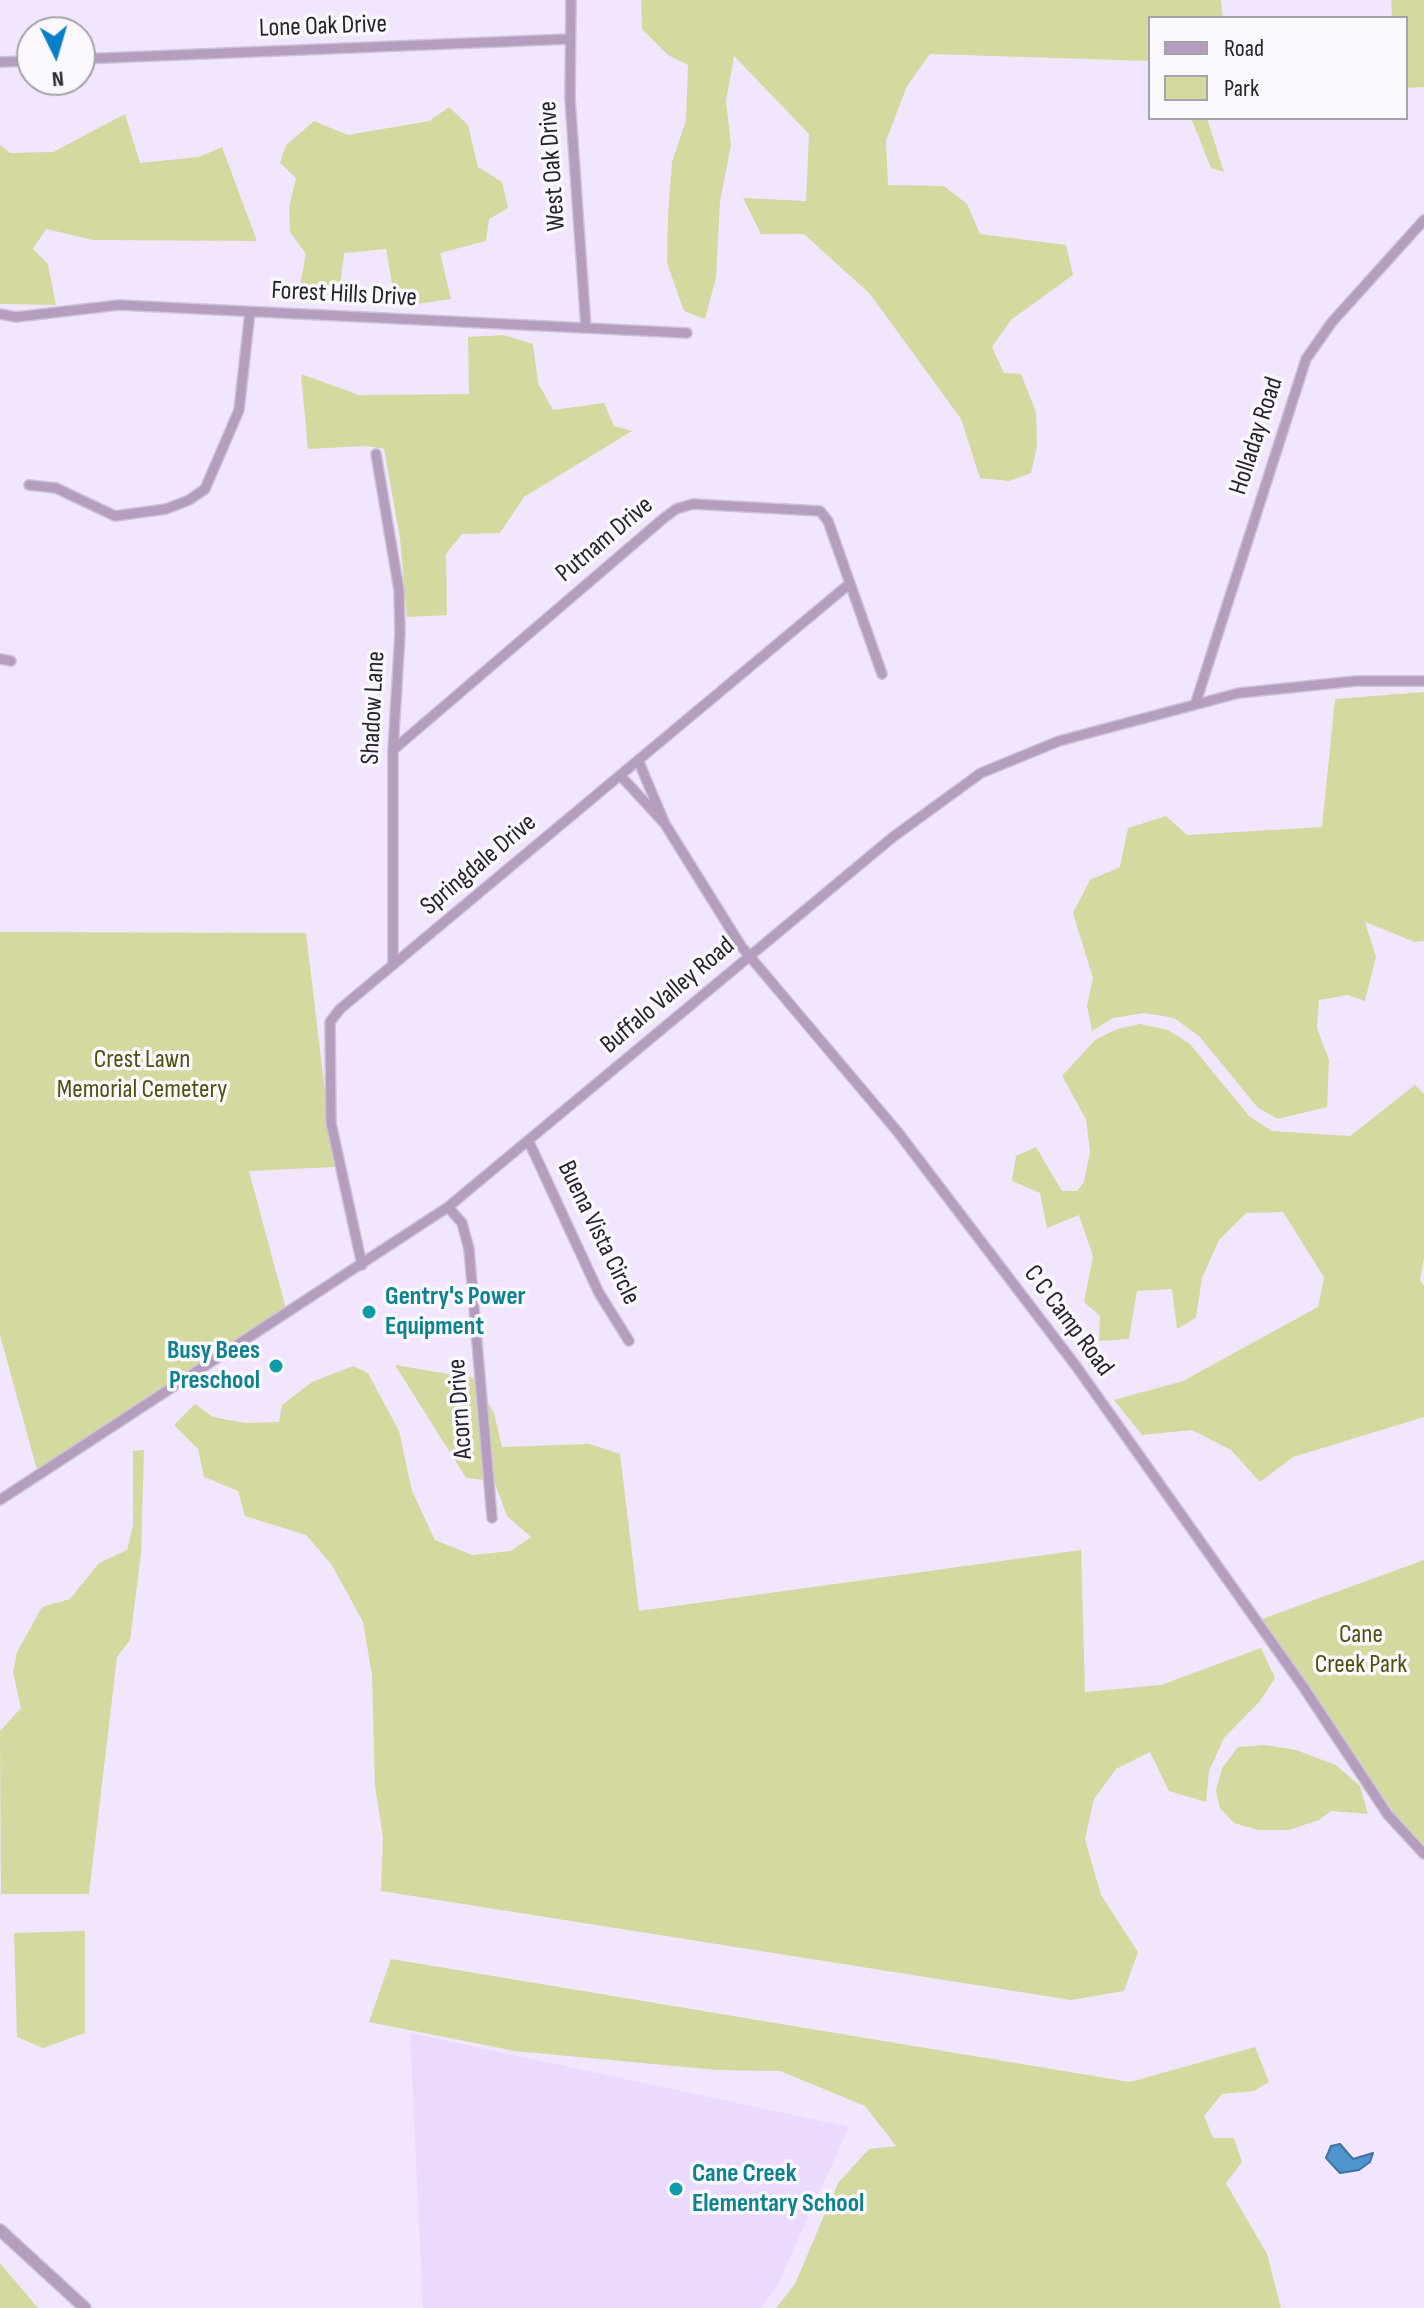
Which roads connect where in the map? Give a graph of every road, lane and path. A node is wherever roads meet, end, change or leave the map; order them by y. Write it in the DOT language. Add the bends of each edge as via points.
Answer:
graph roads {
  1 [pos="571,0"];
  2 [pos="569,39"];
  3 [pos="96,58"];
  4 [pos="1424,220"];
  5 [pos="250,312"];
  6 [pos="0,314"];
  7 [pos="586,328"];
  8 [pos="687,333"];
  9 [pos="376,454"];
  10 [pos="29,485"];
  11 [pos="848,585"];
  12 [pos="882,674"];
  13 [pos="1424,681"];
  14 [pos="1196,702"];
  15 [pos="393,750"];
  16 [pos="638,760"];
  17 [pos="620,775"];
  18 [pos="665,824"];
  19 [pos="750,955"];
  20 [pos="393,965"];
  21 [pos="529,1142"];
  22 [pos="448,1207"];
  23 [pos="362,1265"];
  24 [pos="629,1341"];
  25 [pos="0,1500"];
  26 [pos="492,1518"];
  27 [pos="1424,1854"];
  28 [pos="0,2230"];
  29 [pos="85,2308"];
  1 -- 2 [label="street, West Oak Drive"];
  2 -- 3 [label="street, Lone Oak Drive"];
  2 -- 7 [label="street, West Oak Drive"];
  4 -- 14 [label="street, Holladay Road" via="1332,322 1306,359"];
  5 -- 6 [label="street, Forest Hills Drive" via="119,305 16,317"];
  5 -- 7 [label="street, Forest Hills Drive"];
  5 -- 10 [label="street" via="239,410 205,489 166,509 115,516 56,488"];
  7 -- 8 [label="street, Forest Hills Drive"];
  9 -- 15 [label="street, Shadow Lane" via="399,590"];
  11 -- 12 [label="street, Putnam Drive"];
  11 -- 15 [label="street, Putnam Drive" via="820,511 693,504 676,509"];
  11 -- 16 [label="street, Springdale Drive"];
  13 -- 14 [label="street, Buffalo Valley Road" via="1293,685"];
  14 -- 19 [label="street, Buffalo Valley Road" via="1059,741 981,773 893,837"];
  15 -- 20 [label="street, Shadow Lane"];
  16 -- 17 [label="street, Springdale Drive"];
  16 -- 18 [label="street"];
  17 -- 18 [label="street"];
  17 -- 20 [label="street, Springdale Drive"];
  18 -- 19 [label="street, C C Camp Road"];
  19 -- 21 [label="street, Buffalo Valley Road"];
  19 -- 27 [label="street, C C Camp Road" via="897,1131 1076,1366 1388,1815"];
  20 -- 23 [label="street, Springdale Drive" via="330,1022 335,1153"];
  21 -- 22 [label="street, Buffalo Valley Road"];
  21 -- 24 [label="street, Buena Vista Circle" via="599,1293"];
  22 -- 23 [label="street, Buffalo Valley Road"];
  22 -- 26 [label="street, Acorn Drive" via="462,1223 469,1249"];
  23 -- 25 [label="street, Buffalo Valley Road"];
  28 -- 29 [label="street"];
}
